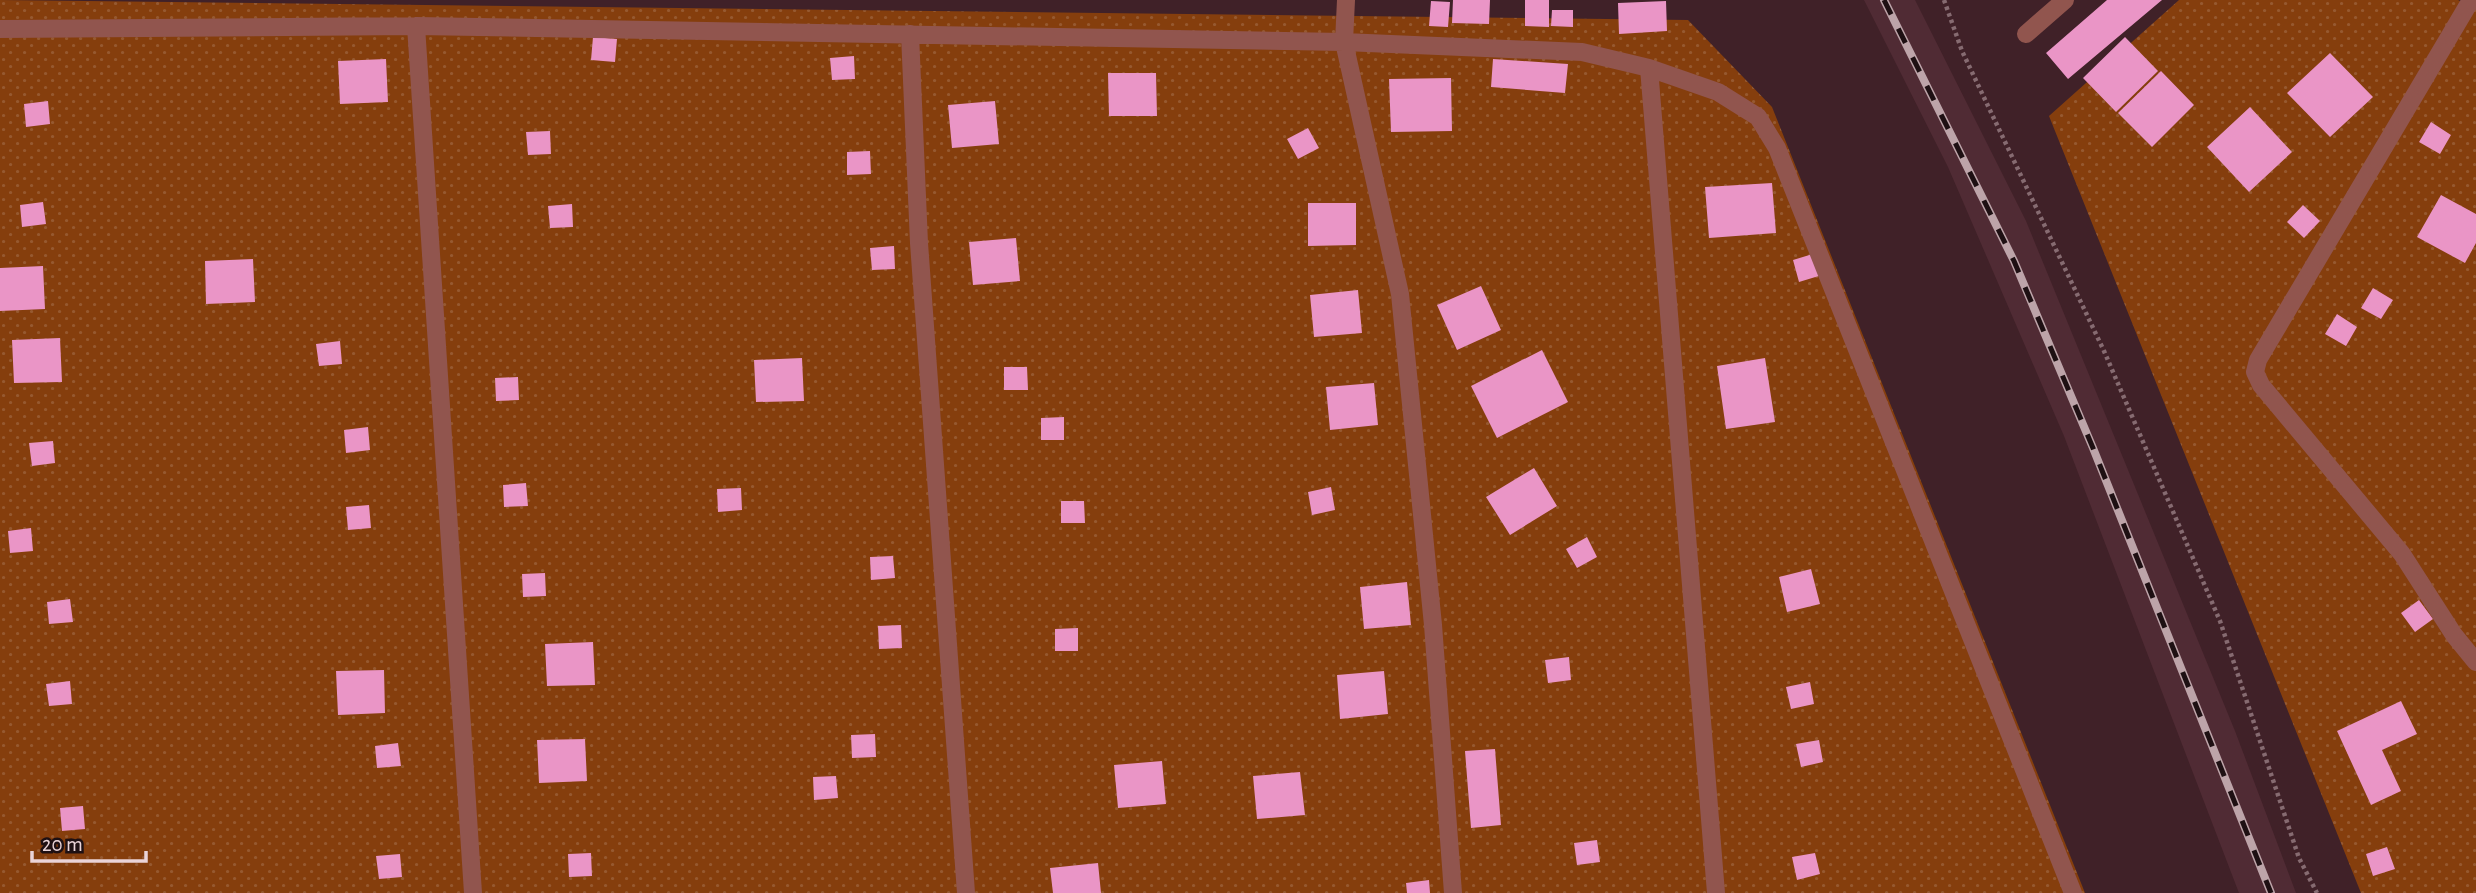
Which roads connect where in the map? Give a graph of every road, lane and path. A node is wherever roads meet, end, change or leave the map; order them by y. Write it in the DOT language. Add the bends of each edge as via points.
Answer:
graph roads {
  1 [pos="1346,0"];
  2 [pos="1944,0"];
  3 [pos="2065,0"];
  4 [pos="2471,0"];
  5 [pos="416,26"];
  6 [pos="0,29"];
  7 [pos="910,34"];
  8 [pos="2026,34"];
  9 [pos="1344,42"];
  10 [pos="1649,68"];
  11 [pos="2476,662"];
  12 [pos="473,893"];
  13 [pos="966,893"];
  14 [pos="1453,893"];
  15 [pos="1716,893"];
  16 [pos="2073,893"];
  17 [pos="2317,893"];
  1 -- 9 [label="lane"];
  2 -- 17 [label="path" via="1962,51 2104,351 2220,621 2300,858"];
  3 -- 8 [label="lane"];
  4 -- 11 [label="lane" via="2255,372 2261,385 2402,554"];
  5 -- 6 [label="lane"];
  5 -- 7 [label="lane"];
  5 -- 12 [label="lane"];
  7 -- 9 [label="lane"];
  7 -- 13 [label="lane" via="920,257"];
  9 -- 10 [label="lane" via="1582,52"];
  9 -- 14 [label="lane" via="1400,294 1433,625"];
  10 -- 15 [label="lane"];
  10 -- 16 [label="lane" via="1718,92 1758,117 1777,148"];
}
